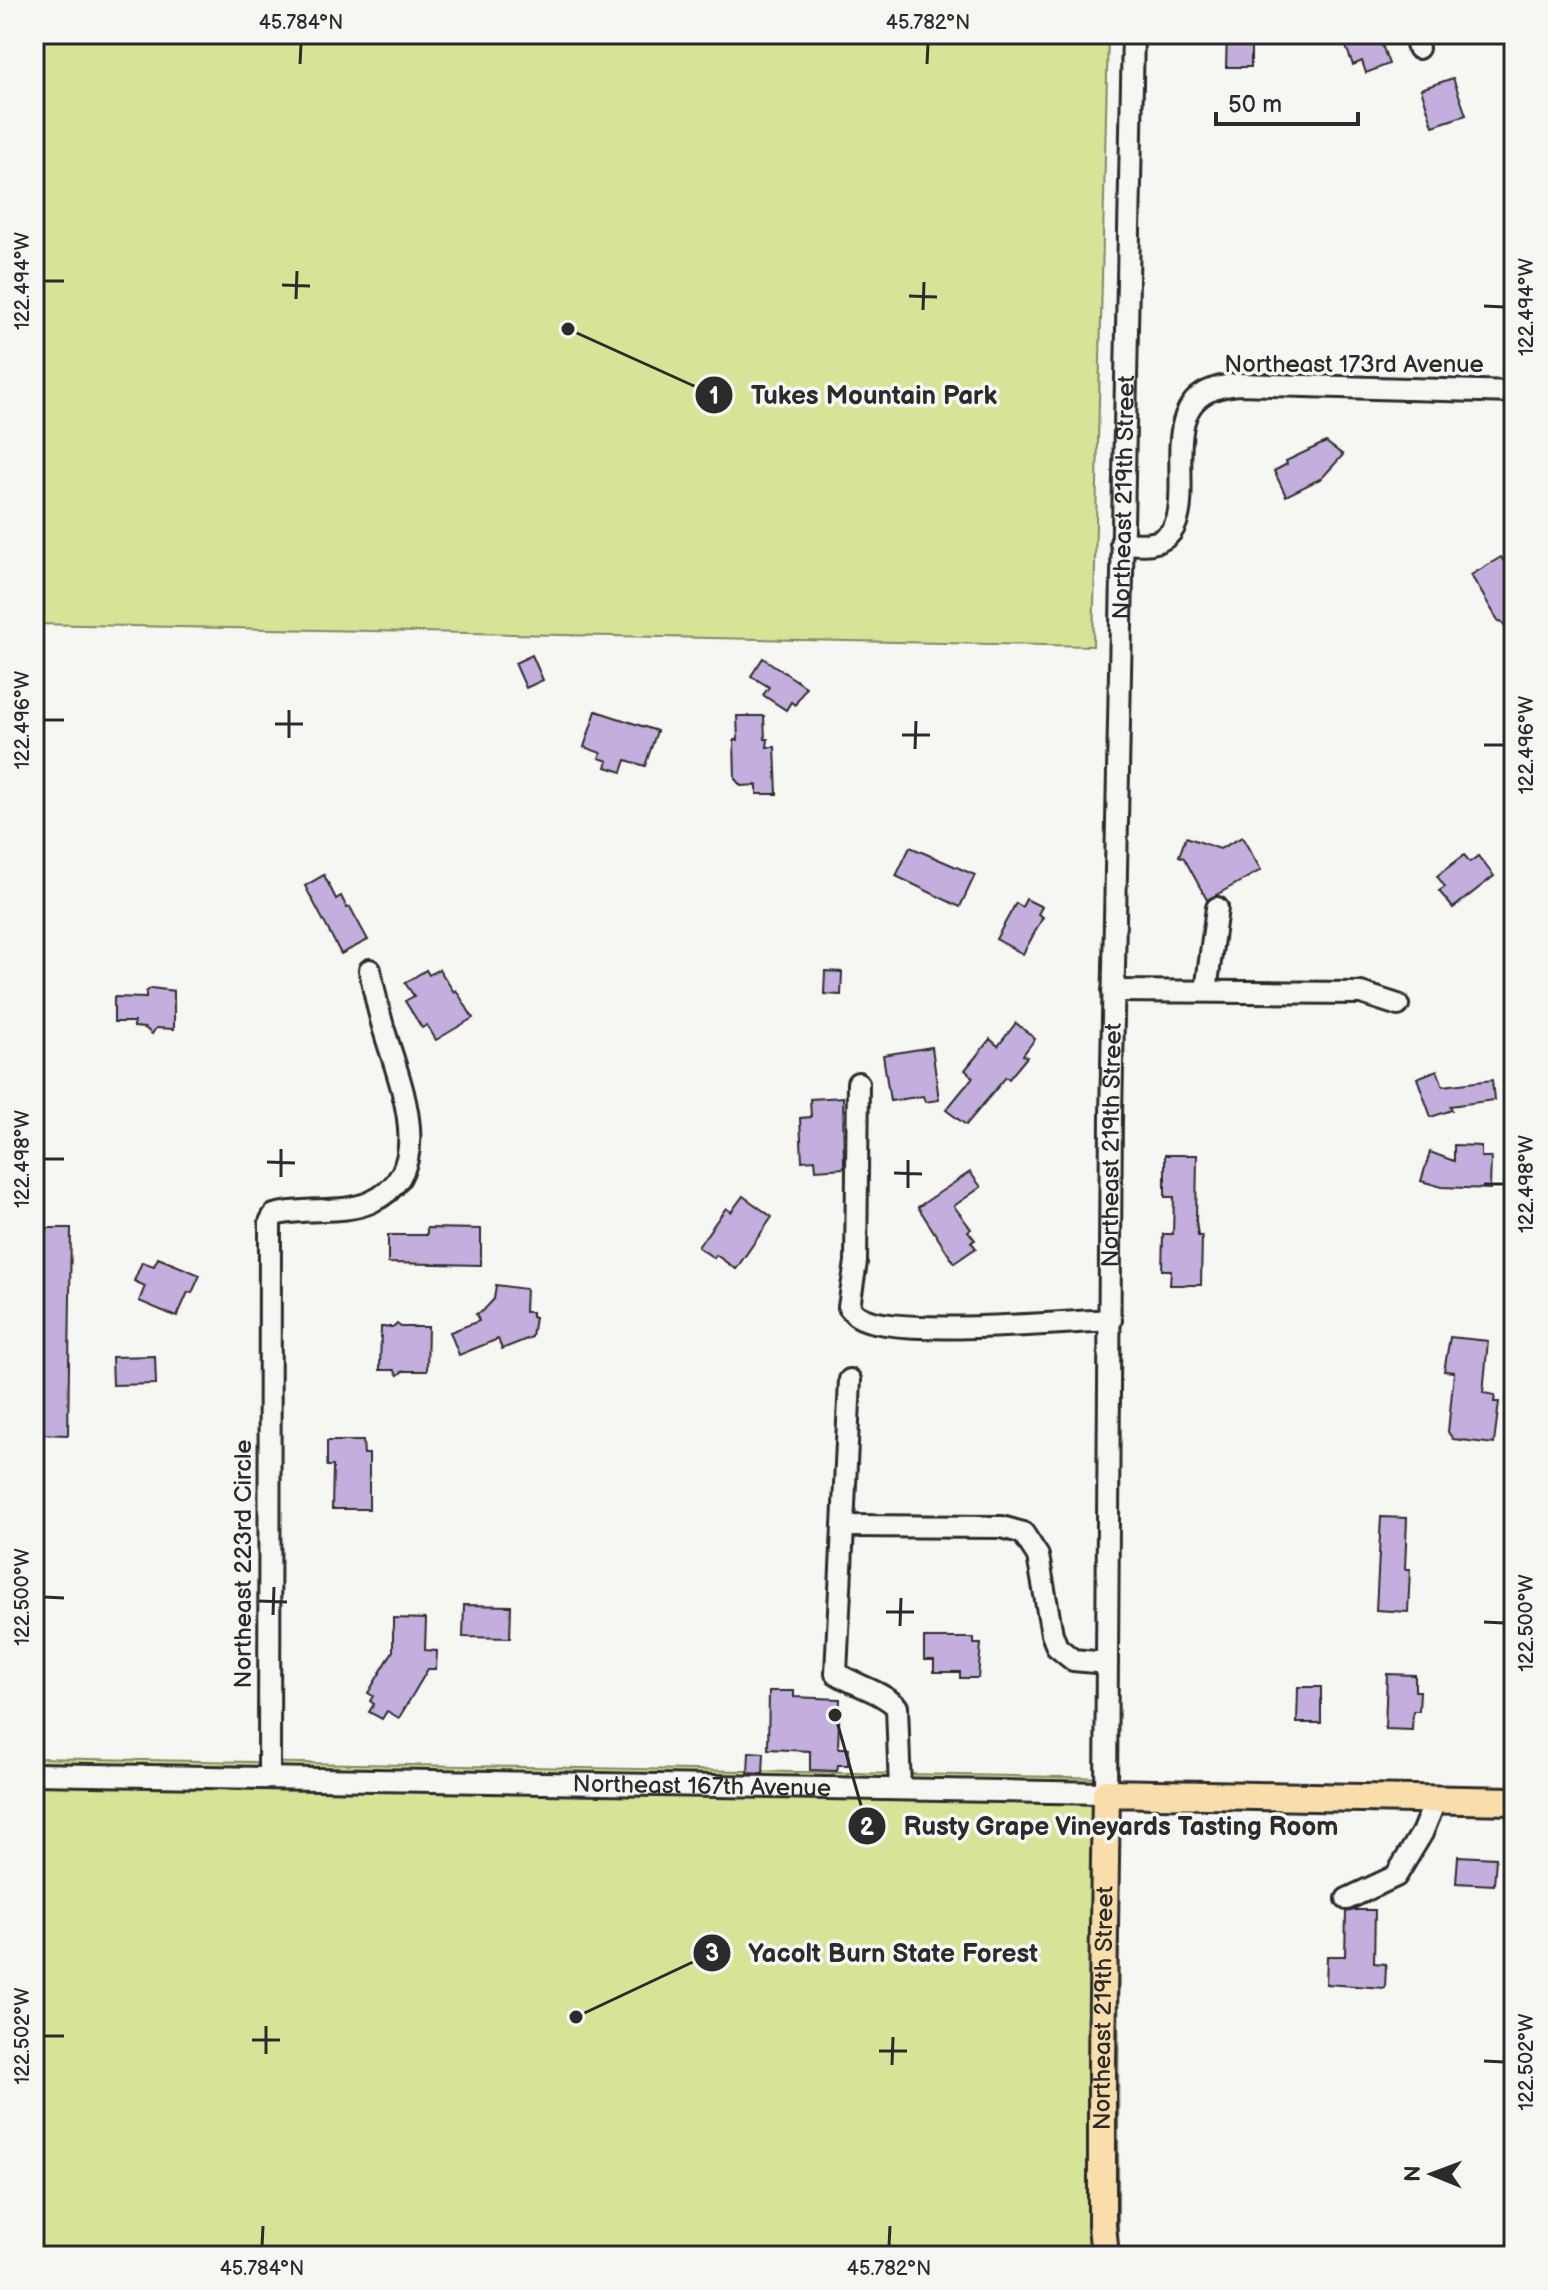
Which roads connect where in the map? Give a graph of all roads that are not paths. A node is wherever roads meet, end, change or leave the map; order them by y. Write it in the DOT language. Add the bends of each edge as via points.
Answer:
graph roads {
  1 [pos="1133,34"];
  2 [pos="1514,392"];
  3 [pos="1121,543"];
  4 [pos="1217,908"];
  5 [pos="370,970"];
  6 [pos="1113,991"];
  7 [pos="1206,991"];
  8 [pos="1398,1005"];
  9 [pos="858,1083"];
  10 [pos="1111,1320"];
  11 [pos="850,1380"];
  12 [pos="843,1526"];
  13 [pos="1107,1663"];
  14 [pos="34,1774"];
  15 [pos="269,1778"];
  16 [pos="900,1789"];
  17 [pos="1106,1793"];
  18 [pos="1436,1799"];
  19 [pos="1514,1801"];
  20 [pos="1347,1899"];
  21 [pos="1105,2256"];
  1 -- 3 [label="street, Northeast 219th Street"];
  2 -- 3 [label="street, Northeast 173rd Avenue" via="1239,384 1212,389 1193,403 1183,422 1180,513 1171,532 1155,543"];
  3 -- 6 [label="street, Northeast 219th Street"];
  4 -- 7 [label="street"];
  5 -- 15 [label="street, Northeast 223rd Circle" via="405,1102 408,1159 399,1179 368,1203 294,1209 274,1215 270,1222"];
  6 -- 7 [label="street"];
  6 -- 10 [label="street, Northeast 219th Street"];
  7 -- 8 [label="street" via="1361,993"];
  9 -- 10 [label="street" via="856,1262 849,1307 859,1317 924,1328"];
  10 -- 13 [label="street, Northeast 219th Street"];
  11 -- 12 [label="street"];
  12 -- 13 [label="street" via="1002,1527 1023,1533 1038,1556 1057,1647 1073,1660"];
  12 -- 16 [label="street" via="836,1673 897,1707"];
  13 -- 17 [label="street, Northeast 219th Street"];
  14 -- 15 [label="street, Northeast 167th Avenue"];
  15 -- 16 [label="street, Northeast 167th Avenue"];
  16 -- 17 [label="street, Northeast 167th Avenue"];
  17 -- 18 [label="main road, Northeast 167th Avenue"];
  17 -- 21 [label="main road, Northeast 219th Street"];
  18 -- 19 [label="main road, Northeast 167th Avenue"];
  18 -- 20 [label="street" via="1396,1876"];
}
